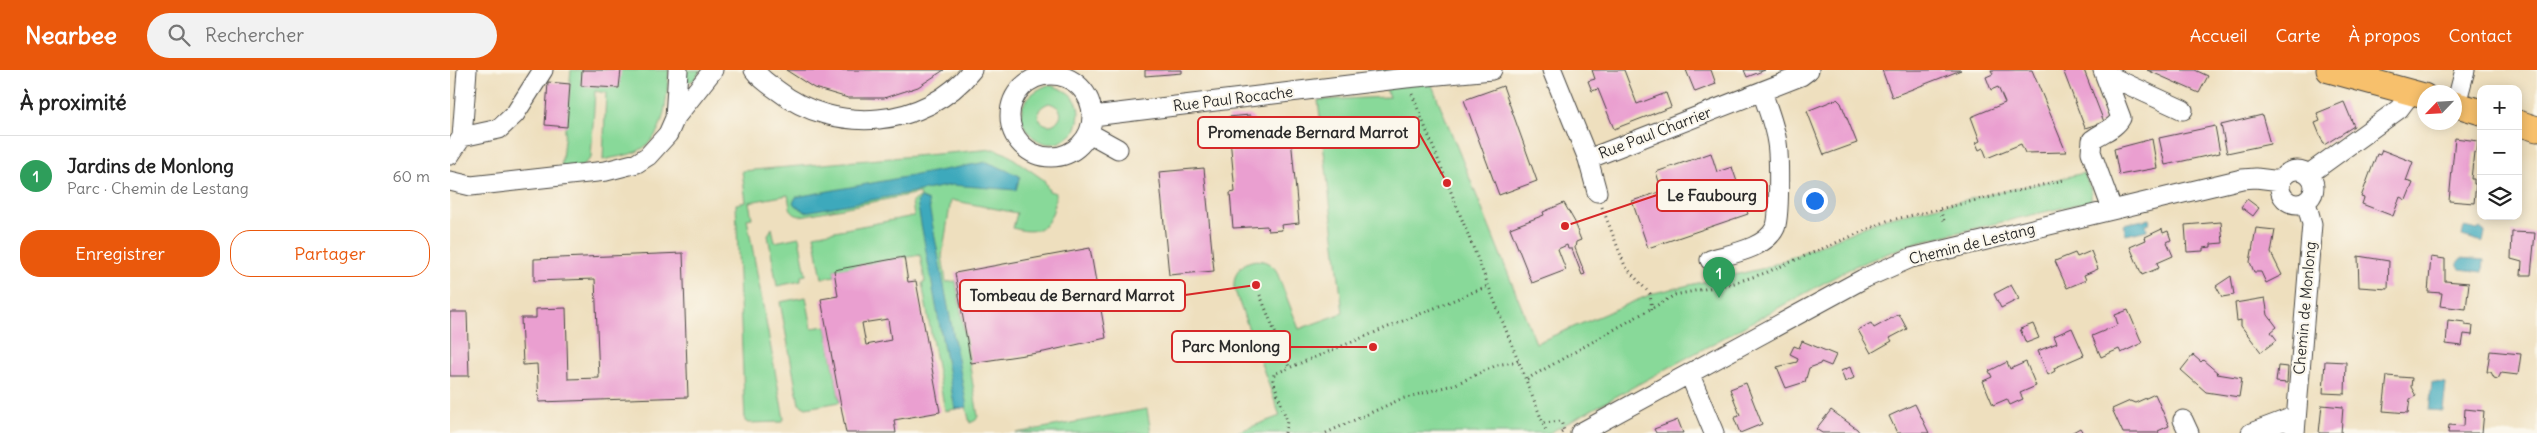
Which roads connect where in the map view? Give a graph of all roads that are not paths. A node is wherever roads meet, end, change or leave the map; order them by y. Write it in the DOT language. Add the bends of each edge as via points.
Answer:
graph roads {
  1 [pos="467,70"];
  2 [pos="543,70"];
  3 [pos="678,70"];
  4 [pos="713,70"];
  5 [pos="754,70"];
  6 [pos="972,70"];
  7 [pos="1492,70"];
  8 [pos="1552,70"];
  9 [pos="1809,70"];
  10 [pos="2329,70"];
  11 [pos="2465,70"];
  12 [pos="1052,72"];
  13 [pos="2104,72"];
  14 [pos="2461,85"];
  15 [pos="1762,91"];
  16 [pos="2417,95"];
  17 [pos="2417,96"];
  18 [pos="2462,106"];
  19 [pos="2183,110"];
  20 [pos="2477,111"];
  21 [pos="674,118"];
  22 [pos="1091,124"];
  23 [pos="2522,124"];
  24 [pos="2537,129"];
  25 [pos="462,137"];
  26 [pos="1118,149"];
  27 [pos="450,155"];
  28 [pos="1588,159"];
  29 [pos="2308,174"];
  30 [pos="450,181"];
  31 [pos="2281,181"];
  32 [pos="1597,192"];
  33 [pos="2306,202"];
  34 [pos="2112,210"];
  35 [pos="1710,260"];
  36 [pos="1690,375"];
  37 [pos="2295,424"];
  38 [pos="1580,433"];
  39 [pos="1714,433"];
  40 [pos="2251,433"];
  1 -- 25 [label="street"];
  2 -- 25 [label="street" via="515,114 499,129"];
  3 -- 21 [label="street"];
  4 -- 21 [label="street"];
  5 -- 6 [label="street" via="792,102 826,116 862,121 898,117 936,102"];
  7 -- 22 [label="street, Rue Paul Rocache" via="1406,78"];
  8 -- 28 [label="street, Rue Paul Charrier"];
  9 -- 15 [label="street, Rue Paul Charrier"];
  10 -- 16 [label="main road"];
  11 -- 14 [label="street"];
  12 -- 22 [label="street" via="1073,80 1084,89 1091,102"];
  12 -- 22 [label="street" via="1032,79 1016,94 1010,115 1012,129 1019,142 1030,151 1058,156 1077,148"];
  13 -- 19 [label="street"];
  13 -- 34 [label="street" via="2122,118 2117,126 2092,140 2091,152"];
  15 -- 28 [label="street, Rue Paul Charrier"];
  15 -- 35 [label="street" via="1778,144 1775,228 1766,239 1753,246"];
  17 -- 29 [label="street"];
  18 -- 20 [label="main road"];
  21 -- 30 [label="street" via="659,146 648,156 622,168 471,186"];
  22 -- 26 [label="street"];
  23 -- 24 [label="main road"];
  25 -- 27 [label="street"];
  28 -- 32 [label="street"];
  29 -- 31 [label="street" via="2295,170"];
  29 -- 33 [label="street" via="2314,189"];
  31 -- 33 [label="street" via="2280,192 2286,200 2296,204"];
  31 -- 34 [label="street, Chemin de Lestang" via="2242,179"];
  33 -- 37 [label="street, Chemin de Monlong" via="2312,224"];
  34 -- 36 [label="street, Chemin de Lestang" via="1932,251 1892,265"];
  36 -- 38 [label="street, Chemin de Lestang"];
  36 -- 39 [label="street"];
  37 -- 40 [label="street, Chemin de Monlong"];
}
